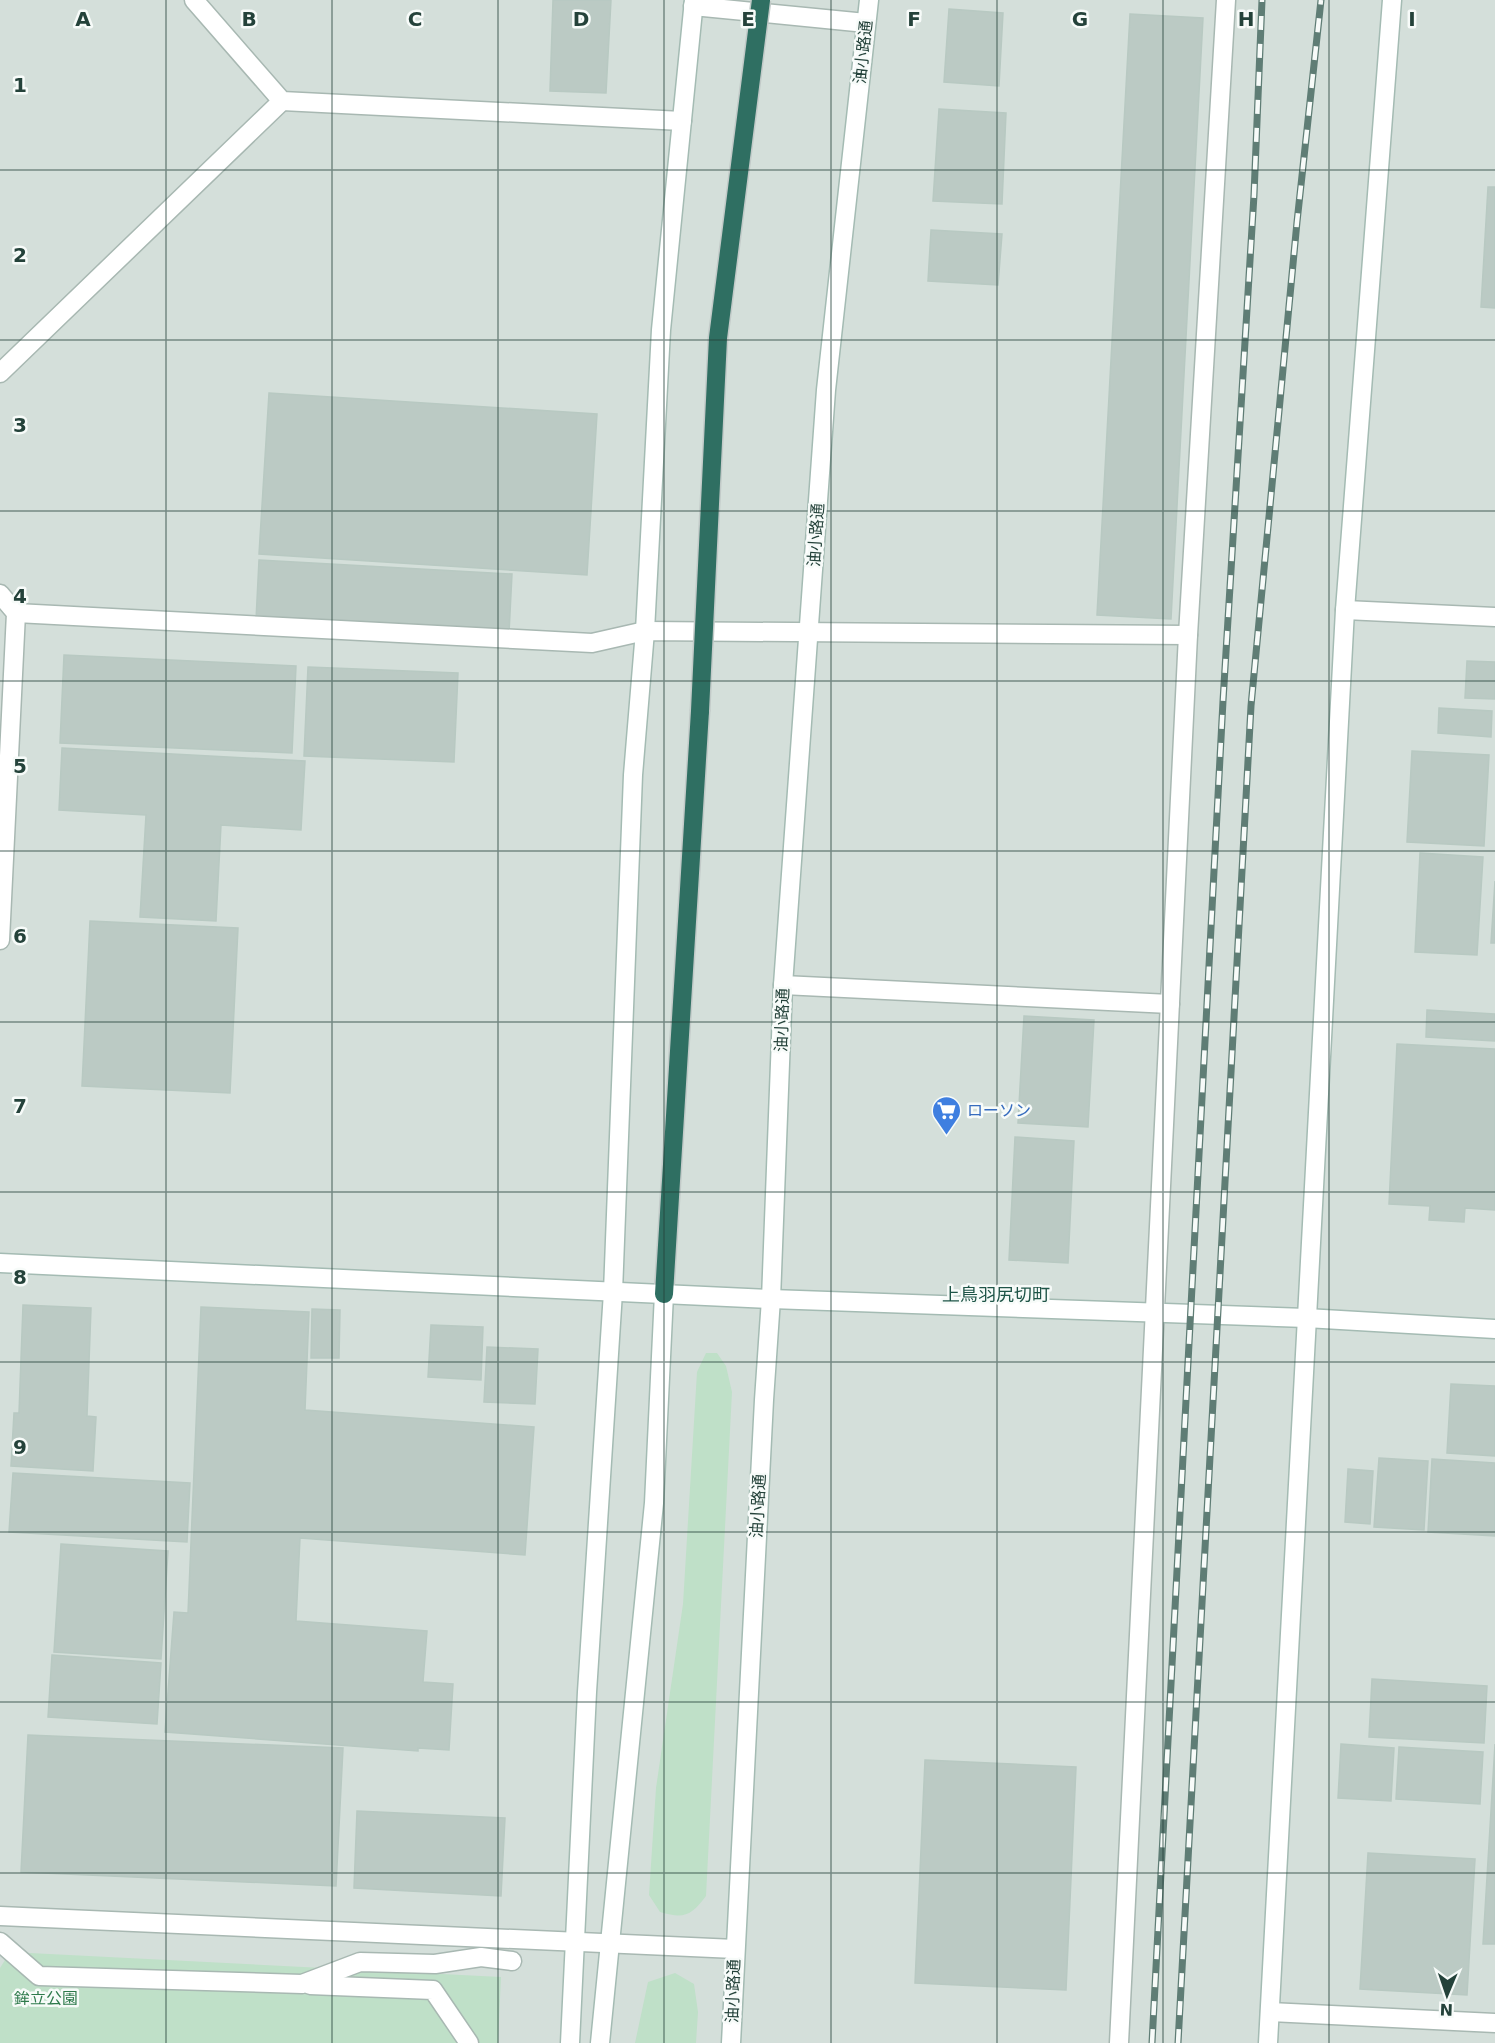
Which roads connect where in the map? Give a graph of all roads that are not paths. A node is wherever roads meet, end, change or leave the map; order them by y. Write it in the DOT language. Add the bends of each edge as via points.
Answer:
graph roads {
  1 [pos="194,0"];
  2 [pos="760,0"];
  3 [pos="868,0"];
  4 [pos="1226,0"];
  5 [pos="1392,0"];
  6 [pos="694,3"];
  7 [pos="866,23"];
  8 [pos="282,101"];
  9 [pos="682,121"];
  10 [pos="0,373"];
  11 [pos="0,594"];
  12 [pos="1345,610"];
  13 [pos="16,613"];
  14 [pos="1495,616"];
  15 [pos="645,631"];
  16 [pos="809,632"];
  17 [pos="1188,635"];
  18 [pos="0,940"];
  19 [pos="783,986"];
  20 [pos="1170,1004"];
  21 [pos="0,1263"];
  22 [pos="613,1292"];
  23 [pos="664,1294"];
  24 [pos="771,1299"];
  25 [pos="1156,1313"];
  26 [pos="1306,1318"];
  27 [pos="1495,1329"];
  28 [pos="0,1916"];
  29 [pos="0,1942"];
  30 [pos="575,1942"];
  31 [pos="609,1943"];
  32 [pos="735,1949"];
  33 [pos="512,1960"];
  34 [pos="302,1984"];
  35 [pos="1270,2012"];
  36 [pos="1495,2023"];
  37 [pos="469,2043"];
  38 [pos="570,2043"];
  39 [pos="600,2043"];
  40 [pos="731,2043"];
  41 [pos="1119,2043"];
  42 [pos="1268,2043"];
  1 -- 8 [label="street"];
  2 -- 23 [label="highway, bridge" via="718,338 700,711"];
  3 -- 7 [label="street, 油小路通"];
  4 -- 17 [label="street"];
  5 -- 12 [label="street"];
  6 -- 7 [label="street"];
  6 -- 9 [label="street"];
  7 -- 16 [label="street, 油小路通" via="826,390"];
  8 -- 9 [label="street"];
  8 -- 10 [label="street"];
  9 -- 15 [label="street" via="661,330"];
  11 -- 13 [label="street"];
  12 -- 14 [label="street"];
  12 -- 26 [label="street"];
  13 -- 15 [label="street" via="592,643"];
  13 -- 18 [label="street"];
  15 -- 16 [label="street"];
  15 -- 22 [label="street" via="633,775"];
  16 -- 17 [label="street"];
  16 -- 19 [label="street, 油小路通"];
  17 -- 20 [label="street"];
  19 -- 20 [label="street"];
  19 -- 24 [label="street, 油小路通"];
  20 -- 25 [label="street"];
  21 -- 22 [label="street"];
  22 -- 23 [label="street"];
  22 -- 30 [label="street"];
  23 -- 24 [label="street"];
  23 -- 31 [label="street" via="654,1503"];
  24 -- 25 [label="street"];
  24 -- 32 [label="street, 油小路通"];
  25 -- 26 [label="street"];
  25 -- 41 [label="street"];
  26 -- 27 [label="street"];
  26 -- 35 [label="street"];
  28 -- 30 [label="street"];
  29 -- 34 [label="street" via="39,1976"];
  30 -- 31 [label="street"];
  30 -- 38 [label="street"];
  31 -- 32 [label="street"];
  31 -- 39 [label="street"];
  32 -- 40 [label="street, 油小路通"];
  33 -- 34 [label="street" via="481,1957 435,1964 360,1962"];
  34 -- 37 [label="street" via="433,1990"];
  35 -- 36 [label="street"];
  35 -- 42 [label="street"];
}
